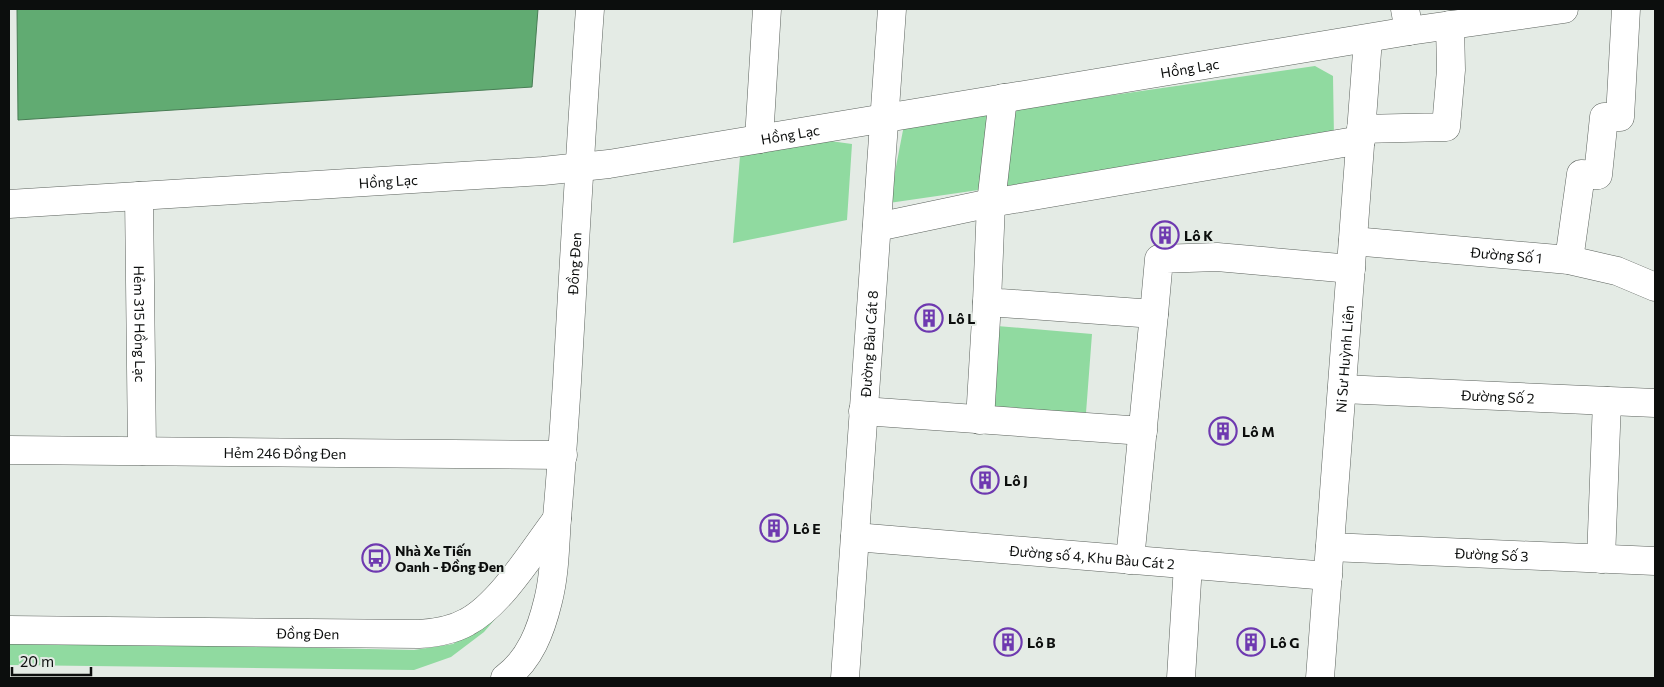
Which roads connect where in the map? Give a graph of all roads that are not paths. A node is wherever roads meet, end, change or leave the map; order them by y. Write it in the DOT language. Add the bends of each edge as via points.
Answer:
graph roads {
  1 [pos="590,9"];
  2 [pos="767,9"];
  3 [pos="892,9"];
  4 [pos="1564,9"];
  5 [pos="1626,9"];
  6 [pos="1407,20"];
  7 [pos="1450,25"];
  8 [pos="1368,39"];
  9 [pos="1003,98"];
  10 [pos="884,117"];
  11 [pos="1361,135"];
  12 [pos="759,138"];
  13 [pos="579,168"];
  14 [pos="139,196"];
  15 [pos="991,203"];
  16 [pos="9,204"];
  17 [pos="877,227"];
  18 [pos="1353,241"];
  19 [pos="1569,260"];
  20 [pos="1351,269"];
  21 [pos="1655,287"];
  22 [pos="987,302"];
  23 [pos="1154,314"];
  24 [pos="1342,389"];
  25 [pos="1607,401"];
  26 [pos="1655,403"];
  27 [pos="864,412"];
  28 [pos="980,420"];
  29 [pos="1143,431"];
  30 [pos="9,450"];
  31 [pos="142,451"];
  32 [pos="563,455"];
  33 [pos="557,519"];
  34 [pos="855,537"];
  35 [pos="1330,547"];
  36 [pos="1601,559"];
  37 [pos="1130,560"];
  38 [pos="1655,561"];
  39 [pos="1188,566"];
  40 [pos="1328,576"];
  41 [pos="9,630"];
  42 [pos="505,678"];
  43 [pos="844,678"];
  44 [pos="1181,678"];
  45 [pos="1320,678"];
  1 -- 13 [label="street, Đồng Đen"];
  2 -- 12 [label="street"];
  3 -- 10 [label="street, Đường Bàu Cát 8"];
  4 -- 7 [label="street, Hồng Lạc"];
  5 -- 19 [label="street" via="1620,117 1604,116 1598,175 1581,174"];
  6 -- 7 [label="street, Hồng Lạc"];
  6 -- 8 [label="street, Hồng Lạc"];
  7 -- 11 [label="street" via="1451,70 1446,127"];
  8 -- 9 [label="street, Hồng Lạc"];
  8 -- 11 [label="street, Ni Sư Huỳnh Liên"];
  9 -- 10 [label="street, Hồng Lạc"];
  9 -- 15 [label="street"];
  10 -- 12 [label="street, Hồng Lạc"];
  10 -- 17 [label="street, Đường Bàu Cát 8"];
  11 -- 15 [label="street"];
  11 -- 18 [label="street, Ni Sư Huỳnh Liên"];
  12 -- 13 [label="street, Hồng Lạc"];
  13 -- 14 [label="street, Hồng Lạc"];
  13 -- 32 [label="street, Đồng Đen"];
  14 -- 16 [label="street, Hồng Lạc"];
  14 -- 31 [label="street, Hẻm 315 Hồng Lạc"];
  15 -- 17 [label="street"];
  15 -- 22 [label="street"];
  17 -- 27 [label="street, Đường Bàu Cát 8"];
  18 -- 19 [label="street, Đường Số 1"];
  18 -- 20 [label="street, Ni Sư Huỳnh Liên"];
  19 -- 21 [label="street, Đường Số 1" via="1617,272"];
  20 -- 23 [label="street" via="1217,257 1159,259"];
  20 -- 24 [label="street, Ni Sư Huỳnh Liên"];
  22 -- 23 [label="street"];
  22 -- 28 [label="street"];
  23 -- 29 [label="street"];
  24 -- 25 [label="street, Đường Số 2"];
  24 -- 35 [label="street, Ni Sư Huỳnh Liên"];
  25 -- 26 [label="street, Đường Số 2"];
  25 -- 36 [label="street"];
  27 -- 28 [label="street"];
  27 -- 34 [label="street, Đường Bàu Cát 8"];
  28 -- 29 [label="street"];
  29 -- 37 [label="street"];
  30 -- 31 [label="street, Hẻm 246 Đồng Đen"];
  31 -- 32 [label="street, Hẻm 246 Đồng Đen"];
  32 -- 33 [label="street, Đồng Đen"];
  33 -- 41 [label="street, Đồng Đen" via="504,590 484,611 466,623 438,632"];
  33 -- 42 [label="street, Đồng Đen" via="554,566 542,621 531,649"];
  34 -- 37 [label="street, Đường số 4, Khu Bàu Cát 2"];
  34 -- 43 [label="street, Đường Bàu Cát 8"];
  35 -- 36 [label="street, Đường Số 3"];
  35 -- 40 [label="street, Ni Sư Huỳnh Liên"];
  36 -- 38 [label="street, Đường Số 3"];
  37 -- 39 [label="street, Đường số 4, Khu Bàu Cát 2"];
  39 -- 40 [label="street, Đường số 4, Khu Bàu Cát 2"];
  39 -- 44 [label="street"];
  40 -- 45 [label="street, Ni Sư Huỳnh Liên"];
}
